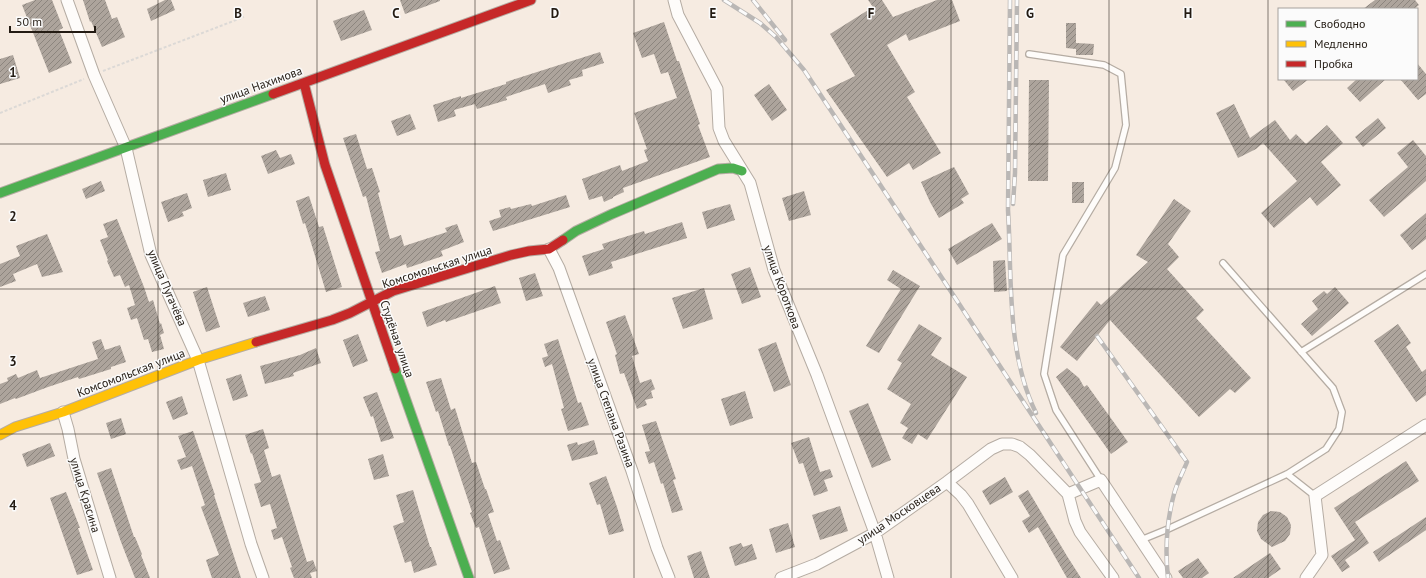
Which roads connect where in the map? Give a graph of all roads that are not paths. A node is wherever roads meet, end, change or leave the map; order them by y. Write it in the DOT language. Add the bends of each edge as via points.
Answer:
graph roads {
  1 [pos="67,0"];
  2 [pos="530,0"];
  3 [pos="674,0"];
  4 [pos="1029,54"];
  5 [pos="304,83"];
  6 [pos="126,148"];
  7 [pos="742,170"];
  8 [pos="0,193"];
  9 [pos="549,249"];
  10 [pos="1223,263"];
  11 [pos="1426,274"];
  12 [pos="372,302"];
  13 [pos="1301,352"];
  14 [pos="198,360"];
  15 [pos="62,412"];
  16 [pos="1426,425"];
  17 [pos="0,435"];
  18 [pos="1287,474"];
  19 [pos="1101,480"];
  20 [pos="948,482"];
  21 [pos="1068,494"];
  22 [pos="1315,496"];
  23 [pos="875,533"];
  24 [pos="1141,540"];
  25 [pos="110,578"];
  26 [pos="263,578"];
  27 [pos="469,578"];
  28 [pos="669,578"];
  29 [pos="781,578"];
  30 [pos="888,578"];
  31 [pos="1012,578"];
  32 [pos="1113,578"];
  33 [pos="1166,578"];
  34 [pos="1306,578"];
  1 -- 6 [label="street, улица Пугачёва" via="94,75"];
  2 -- 5 [label="street, улица Нахимова"];
  3 -- 7 [label="street, улица Короткова" via="678,15 718,89 719,128"];
  4 -- 19 [label="lane" via="1104,65 1121,74 1126,125 1115,168 1063,255 1044,374 1056,410"];
  5 -- 6 [label="street, улица Нахимова"];
  5 -- 12 [label="street, Студёная улица" via="325,165"];
  6 -- 8 [label="street, улица Нахимова"];
  6 -- 14 [label="street, улица Пугачёва" via="151,255"];
  7 -- 9 [label="street, Комсомольская улица" via="718,169 576,231"];
  7 -- 23 [label="street, улица Короткова" via="750,183 774,270"];
  9 -- 12 [label="street, Комсомольская улица" via="511,255 393,291"];
  9 -- 28 [label="street, улица Степана Разина" via="559,268 632,471 656,548"];
  10 -- 13 [label="lane"];
  11 -- 13 [label="lane"];
  12 -- 14 [label="street, Комсомольская улица" via="332,320"];
  12 -- 27 [label="street, Студёная улица"];
  13 -- 18 [label="lane" via="1333,388 1342,412 1339,429 1326,449"];
  14 -- 15 [label="street, Комсомольская улица"];
  14 -- 26 [label="street, улица Пугачёва"];
  15 -- 17 [label="street, Комсомольская улица"];
  15 -- 25 [label="street, улица Красина"];
  16 -- 22 [label="street"];
  18 -- 22 [label="lane"];
  18 -- 24 [label="lane"];
  19 -- 21 [label="street"];
  19 -- 24 [label="street"];
  20 -- 21 [label="street, улица Московцева" via="990,449 1002,444 1012,444 1030,455"];
  20 -- 23 [label="street, улица Московцева"];
  20 -- 31 [label="street" via="968,504"];
  21 -- 32 [label="street" via="1080,532"];
  22 -- 34 [label="street" via="1322,555"];
  23 -- 29 [label="street, улица Московцева" via="817,564"];
  23 -- 30 [label="street, улица Короткова"];
  24 -- 33 [label="street"];
}
